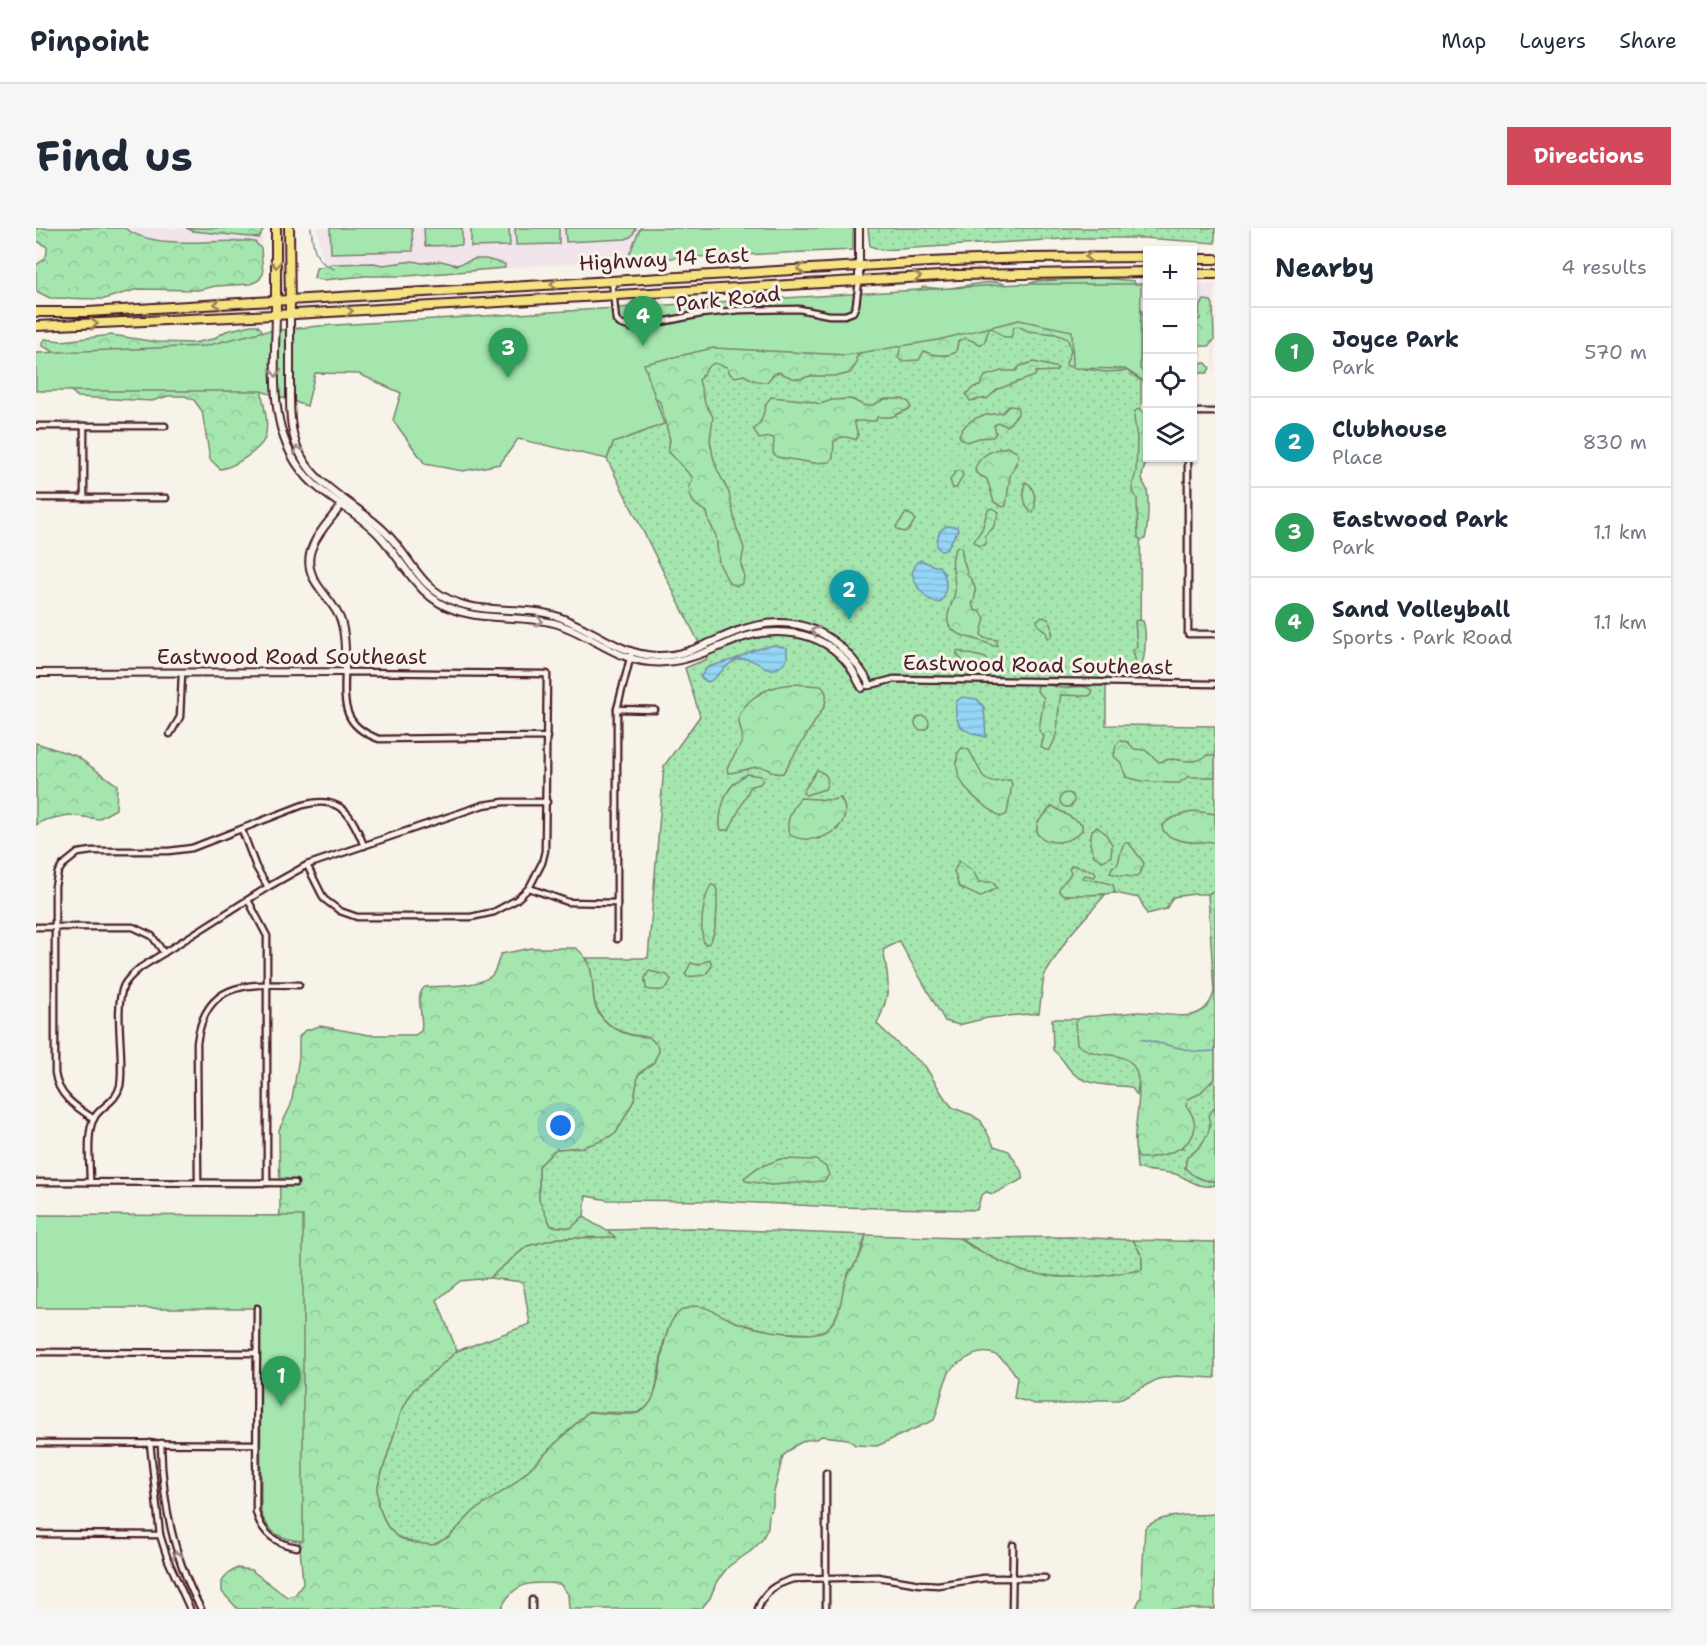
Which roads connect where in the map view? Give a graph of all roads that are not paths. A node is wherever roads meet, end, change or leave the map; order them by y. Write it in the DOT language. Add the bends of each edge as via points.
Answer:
graph roads {
  1 [pos="276,228"];
  2 [pos="290,228"];
  3 [pos="859,228"];
  4 [pos="1143,257"];
  5 [pos="1197,259"];
  6 [pos="1215,259"];
  7 [pos="859,266"];
  8 [pos="1143,272"];
  9 [pos="1197,274"];
  10 [pos="1215,274"];
  11 [pos="612,280"];
  12 [pos="859,281"];
  13 [pos="613,296"];
  14 [pos="276,300"];
  15 [pos="290,300"];
  16 [pos="36,312"];
  17 [pos="276,314"];
  18 [pos="290,314"];
  19 [pos="36,326"];
  20 [pos="1197,412"];
  21 [pos="1215,412"];
  22 [pos="36,426"];
  23 [pos="84,426"];
  24 [pos="165,426"];
  25 [pos="1188,462"];
  26 [pos="36,498"];
  27 [pos="84,498"];
  28 [pos="166,498"];
  29 [pos="343,502"];
  30 [pos="1215,634"];
  31 [pos="630,655"];
  32 [pos="345,672"];
  33 [pos="36,673"];
  34 [pos="182,673"];
  35 [pos="1215,684"];
  36 [pos="870,685"];
  37 [pos="862,688"];
  38 [pos="617,709"];
  39 [pos="655,710"];
  40 [pos="170,734"];
  41 [pos="547,736"];
  42 [pos="547,802"];
  43 [pos="242,830"];
  44 [pos="364,846"];
  45 [pos="307,865"];
  46 [pos="268,886"];
  47 [pos="529,888"];
  48 [pos="248,900"];
  49 [pos="617,903"];
  50 [pos="36,927"];
  51 [pos="54,927"];
  52 [pos="617,939"];
  53 [pos="164,953"];
  54 [pos="267,984"];
  55 [pos="299,985"];
  56 [pos="94,1119"];
  57 [pos="36,1182"];
  58 [pos="90,1182"];
  59 [pos="198,1182"];
  60 [pos="267,1183"];
  61 [pos="295,1183"];
  62 [pos="257,1308"];
  63 [pos="36,1352"];
  64 [pos="257,1353"];
  65 [pos="36,1443"];
  66 [pos="150,1443"];
  67 [pos="161,1443"];
  68 [pos="256,1444"];
  69 [pos="826,1473"];
  70 [pos="36,1534"];
  71 [pos="160,1535"];
  72 [pos="1013,1545"];
  73 [pos="297,1547"];
  74 [pos="826,1578"];
  75 [pos="1012,1578"];
  76 [pos="1046,1578"];
  77 [pos="532,1600"];
  78 [pos="190,1609"];
  79 [pos="201,1609"];
  80 [pos="532,1609"];
  81 [pos="758,1609"];
  82 [pos="826,1609"];
  83 [pos="1011,1609"];
  1 -- 14 [label="main road, one-way"];
  2 -- 15 [label="main road"];
  3 -- 7 [label="street"];
  4 -- 7 [label="main road, Highway 14 East, one-way"];
  5 -- 6 [label="main road"];
  7 -- 11 [label="main road, Highway 14 East, one-way"];
  7 -- 12 [label="street"];
  12 -- 8 [label="main road, Highway 14 East, one-way"];
  9 -- 10 [label="main road"];
  11 -- 13 [label="street, Park Road"];
  11 -- 15 [label="main road, Highway 14 East, one-way"];
  12 -- 13 [label="main road, Highway 14 East"];
  12 -- 13 [label="street, Park Road" via="853,312 840,316 800,309 740,310 632,328 616,320"];
  18 -- 13 [label="main road, Highway 14 East, one-way"];
  14 -- 15 [label="main road, Highway 14 East"];
  14 -- 16 [label="main road, Highway 14 East, one-way"];
  14 -- 17 [label="main road"];
  15 -- 18 [label="main road"];
  17 -- 18 [label="main road, Highway 14 East"];
  19 -- 17 [label="main road, Highway 14 East, one-way"];
  17 -- 29 [label="street, one-way" via="277,406 283,439 301,471 316,486"];
  29 -- 18 [label="street, one-way" via="307,466 294,440 290,425"];
  20 -- 21 [label="street"];
  22 -- 23 [label="street"];
  23 -- 24 [label="street"];
  23 -- 27 [label="street"];
  25 -- 30 [label="street" via="1188,634"];
  26 -- 27 [label="street"];
  27 -- 28 [label="street"];
  29 -- 31 [label="street" via="387,533 441,604 471,615 555,624 614,653"];
  29 -- 32 [label="street" via="317,539 310,564 314,580 341,621"];
  36 -- 31 [label="street, one-way" via="858,664 839,645 818,632 792,624 754,626 676,654"];
  31 -- 37 [label="street" via="654,662 679,661 753,634 786,632 828,646 848,664"];
  31 -- 38 [label="street"];
  32 -- 34 [label="street, Eastwood Road Southeast"];
  32 -- 41 [label="street" via="345,708 349,717 361,731 380,739"];
  32 -- 41 [label="street, Eastwood Road Southeast" via="547,674"];
  33 -- 34 [label="street, Eastwood Road Southeast"];
  34 -- 40 [label="street" via="180,717"];
  35 -- 36 [label="street, Eastwood Road Southeast" via="894,679"];
  36 -- 37 [label="street, Eastwood Road Southeast"];
  38 -- 39 [label="street"];
  38 -- 49 [label="street"];
  41 -- 42 [label="street"];
  42 -- 44 [label="street" via="483,805"];
  42 -- 47 [label="street" via="545,851"];
  43 -- 44 [label="street" via="303,805 325,802 349,815"];
  43 -- 46 [label="street"];
  43 -- 51 [label="street" via="180,850 92,851 72,856 56,879"];
  44 -- 45 [label="street"];
  45 -- 46 [label="street"];
  45 -- 47 [label="street" via="318,890 331,906 366,918 484,915 506,906"];
  46 -- 48 [label="street"];
  47 -- 49 [label="street" via="568,902"];
  48 -- 53 [label="street"];
  48 -- 54 [label="street" via="267,936"];
  49 -- 52 [label="street"];
  50 -- 51 [label="street"];
  51 -- 53 [label="street" via="133,927 148,933"];
  51 -- 56 [label="street" via="56,1081 73,1105"];
  53 -- 56 [label="street" via="140,968 125,984 120,1003 119,1090"];
  54 -- 55 [label="street"];
  54 -- 59 [label="street" via="230,990 208,1008 200,1024"];
  54 -- 60 [label="street"];
  56 -- 58 [label="street"];
  57 -- 58 [label="street"];
  58 -- 59 [label="street"];
  59 -- 60 [label="street"];
  60 -- 61 [label="street"];
  62 -- 64 [label="street"];
  63 -- 64 [label="street"];
  64 -- 68 [label="street"];
  65 -- 66 [label="street"];
  66 -- 67 [label="street"];
  66 -- 71 [label="street"];
  67 -- 68 [label="street"];
  79 -- 67 [label="street, one-way" via="171,1535"];
  68 -- 73 [label="street" via="259,1521 274,1540"];
  69 -- 74 [label="street"];
  70 -- 71 [label="street"];
  71 -- 78 [label="street"];
  72 -- 75 [label="street"];
  74 -- 75 [label="street" via="878,1577 938,1585"];
  74 -- 81 [label="street" via="793,1579 775,1586"];
  74 -- 82 [label="street"];
  75 -- 76 [label="street"];
  75 -- 83 [label="street"];
  77 -- 80 [label="street"];
}
